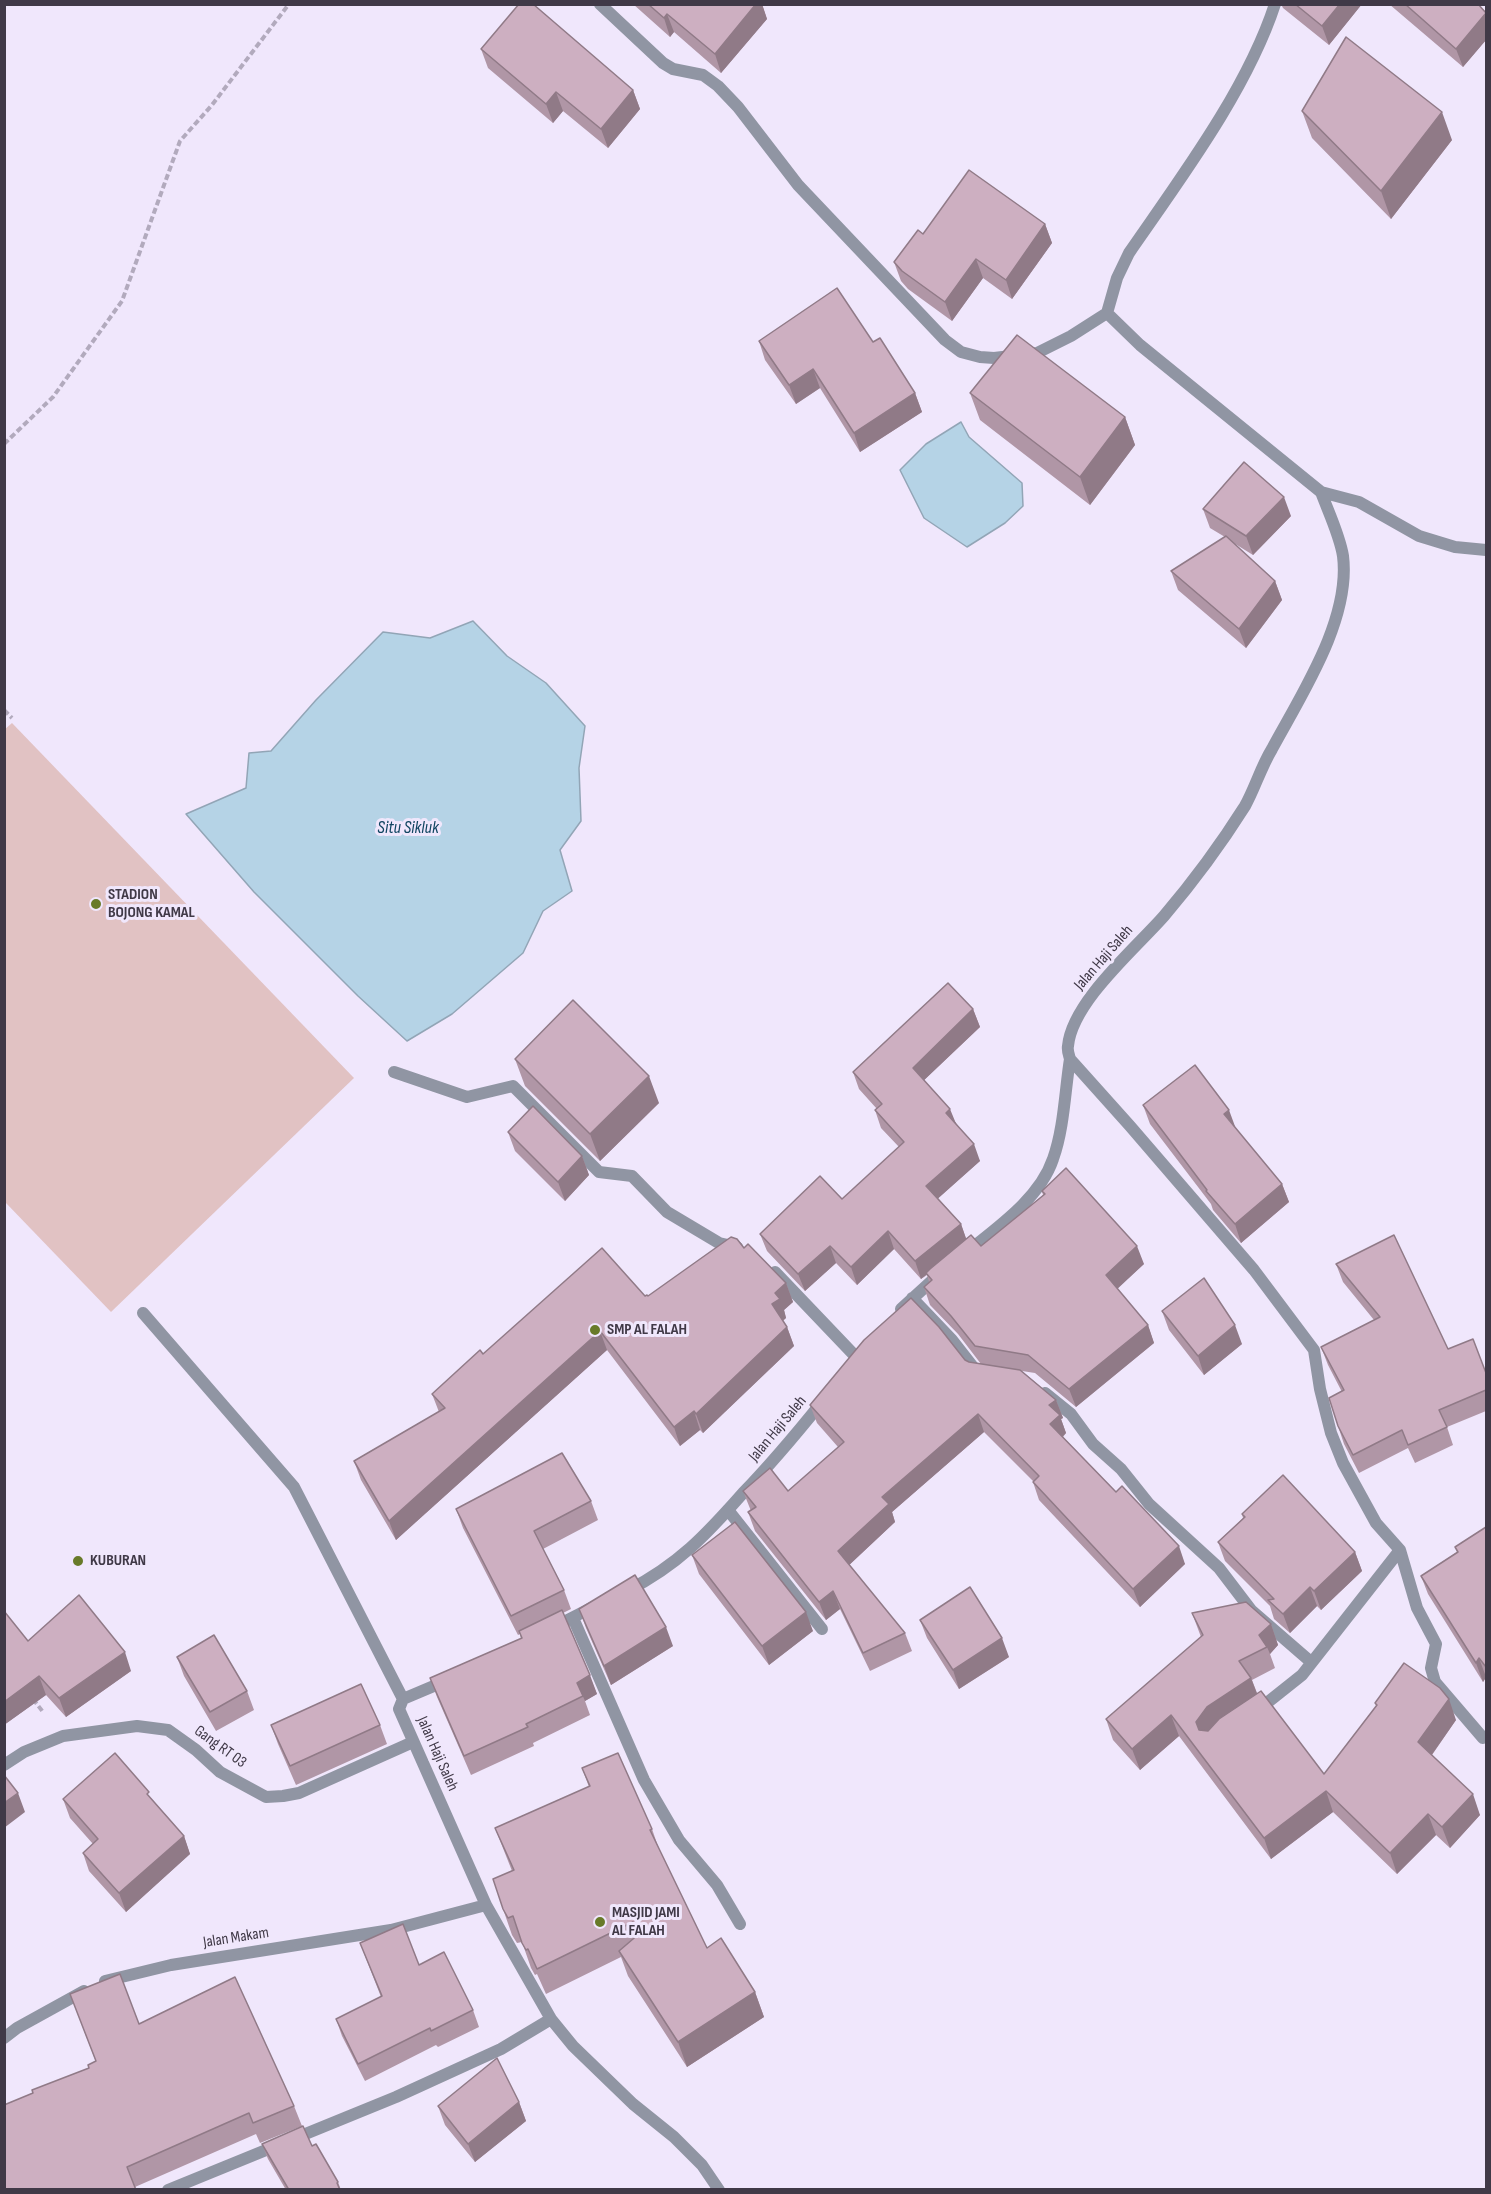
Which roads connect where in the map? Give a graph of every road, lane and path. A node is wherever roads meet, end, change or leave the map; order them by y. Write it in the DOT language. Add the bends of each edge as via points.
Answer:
graph roads {
  1 [pos="289,4"];
  2 [pos="600,4"];
  3 [pos="1275,4"];
  4 [pos="1107,313"];
  5 [pos="4,444"];
  6 [pos="1321,492"];
  7 [pos="1486,550"];
  8 [pos="4,710"];
  9 [pos="12,718"];
  10 [pos="1070,1059"];
  11 [pos="394,1072"];
  12 [pos="747,1250"];
  13 [pos="764,1260"];
  14 [pos="912,1298"];
  15 [pos="143,1313"];
  16 [pos="889,1322"];
  17 [pos="857,1358"];
  18 [pos="996,1374"];
  19 [pos="1038,1387"];
  20 [pos="829,1393"];
  21 [pos="728,1510"];
  22 [pos="1400,1550"];
  23 [pos="573,1618"];
  24 [pos="822,1629"];
  25 [pos="544,1633"];
  26 [pos="1311,1662"];
  27 [pos="455,1676"];
  28 [pos="26,1691"];
  29 [pos="403,1699"];
  30 [pos="1245,1718"];
  31 [pos="63,1736"];
  32 [pos="1483,1738"];
  33 [pos="412,1742"];
  34 [pos="4,1765"];
  35 [pos="486,1905"];
  36 [pos="740,1924"];
  37 [pos="551,2019"];
  38 [pos="4,2038"];
  39 [pos="168,2190"];
  40 [pos="719,2190"];
  1 -- 5 [label="path" via="180,141 122,302 53,397"];
  2 -- 4 [label="street" via="663,63 703,75 718,86 798,184 945,340 961,352 994,358 1037,353"];
  3 -- 4 [label="street" via="1267,30 1228,104 1129,254"];
  4 -- 6 [label="street" via="1140,345"];
  6 -- 7 [label="street" via="1359,502 1419,536 1455,547"];
  6 -- 10 [label="street, Jalan Haji Saleh" via="1343,556 1334,630 1246,804 1164,915 1084,1005 1073,1026 1068,1046"];
  8 -- 9 [label="path"];
  10 -- 14 [label="street, Jalan Haji Saleh" via="1053,1159 1037,1188 1005,1221"];
  10 -- 22 [label="street" via="1254,1270 1314,1350 1335,1443 1376,1523"];
  11 -- 12 [label="street" via="466,1097 513,1086 599,1172 632,1176 667,1212 719,1243"];
  13 -- 17 [label="street"];
  14 -- 16 [label="street, Jalan Haji Saleh"];
  14 -- 18 [label="street" via="977,1372"];
  15 -- 29 [label="street" via="294,1487"];
  19 -- 26 [label="street" via="1071,1414 1093,1444 1121,1469 1149,1504 1219,1568 1251,1610"];
  20 -- 21 [label="street, Jalan Haji Saleh"];
  21 -- 23 [label="street, Jalan Haji Saleh" via="688,1552 647,1581"];
  21 -- 24 [label="street"];
  22 -- 26 [label="street"];
  22 -- 32 [label="street" via="1417,1608 1436,1644 1431,1668 1435,1682"];
  23 -- 25 [label="street, Jalan Haji Saleh"];
  23 -- 36 [label="street" via="644,1780 678,1840 717,1885"];
  26 -- 30 [label="street" via="1302,1675"];
  27 -- 29 [label="street, Jalan Haji Saleh"];
  28 -- 31 [label="path"];
  29 -- 33 [label="street, Jalan Haji Saleh" via="399,1709"];
  31 -- 33 [label="street, Gang RT 03" via="137,1726 168,1730 220,1772 266,1797 299,1793"];
  31 -- 34 [label="street, Gang RT 03"];
  33 -- 35 [label="street, Jalan Haji Saleh"];
  35 -- 37 [label="street, Jalan Haji Saleh"];
  35 -- 38 [label="street, Jalan Makam" via="391,1930 171,1965 106,1981 64,2001"];
  37 -- 39 [label="street" via="501,2049 406,2093"];
  37 -- 40 [label="street, Jalan Haji Saleh" via="573,2046 702,2165"];
}
